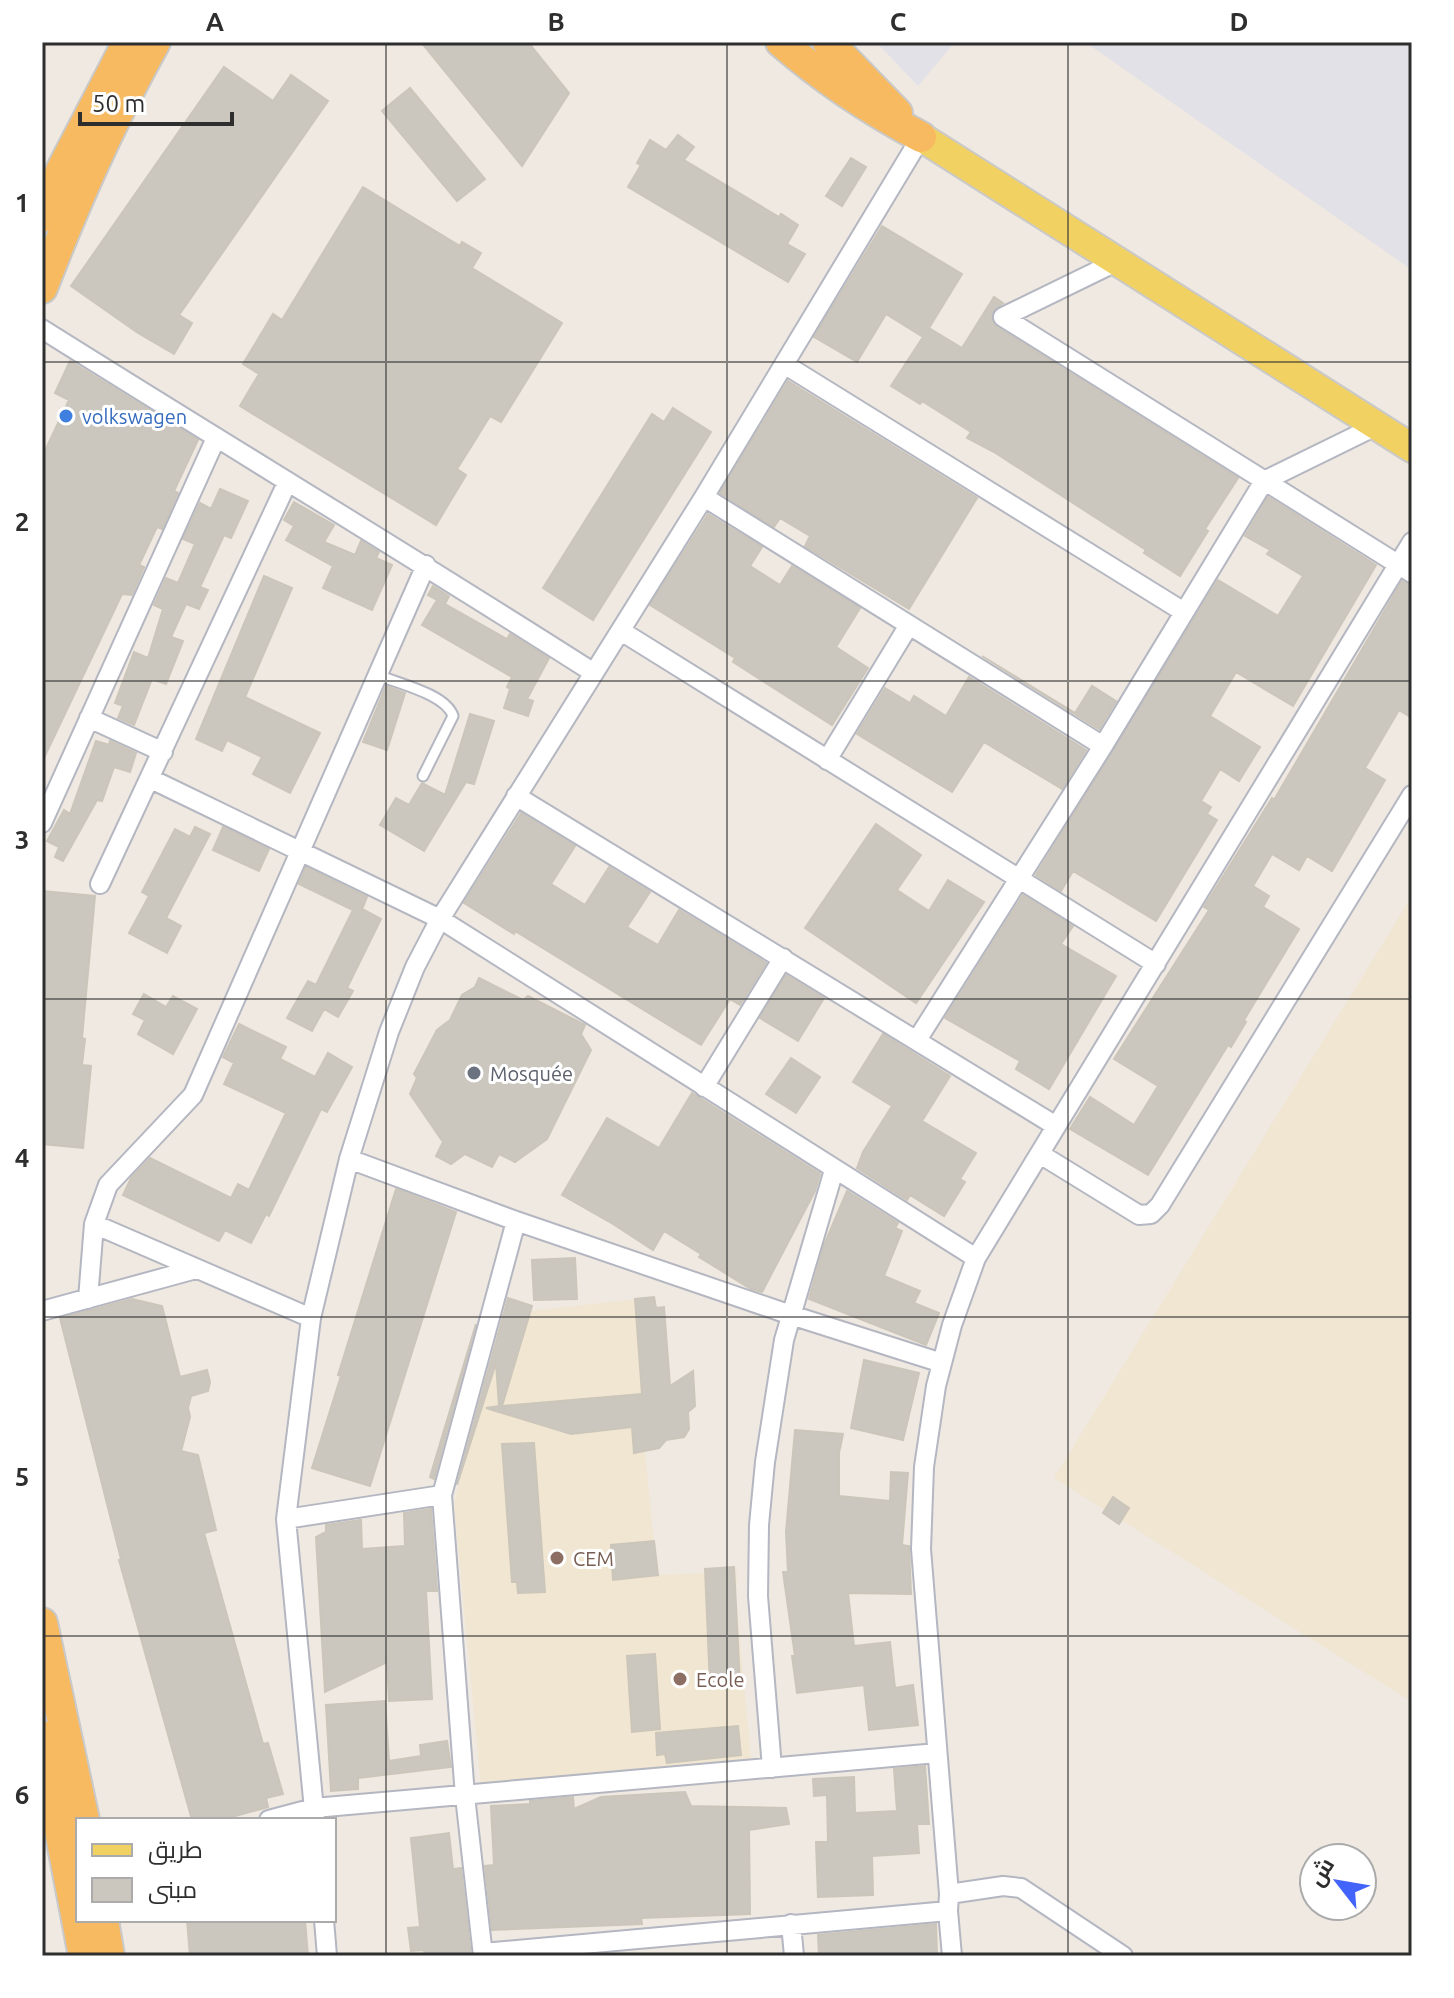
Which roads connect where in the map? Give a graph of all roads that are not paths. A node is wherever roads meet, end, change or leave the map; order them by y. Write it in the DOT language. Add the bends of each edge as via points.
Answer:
graph roads {
  1 [pos="128,42"];
  2 [pos="155,42"];
  3 [pos="781,42"];
  4 [pos="828,42"];
  5 [pos="921,137"];
  6 [pos="42,217"];
  7 [pos="1118,261"];
  8 [pos="42,288"];
  9 [pos="42,329"];
  10 [pos="784,364"];
  11 [pos="1376,426"];
  12 [pos="216,438"];
  13 [pos="1412,448"];
  14 [pos="1264,481"];
  15 [pos="287,483"];
  16 [pos="704,497"];
  17 [pos="1412,542"];
  18 [pos="426,565"];
  19 [pos="1405,569"];
  20 [pos="1184,612"];
  21 [pos="909,625"];
  22 [pos="621,631"];
  23 [pos="594,673"];
  24 [pos="378,675"];
  25 [pos="89,718"];
  26 [pos="1103,746"];
  27 [pos="163,752"];
  28 [pos="827,760"];
  29 [pos="423,776"];
  30 [pos="151,779"];
  31 [pos="1412,795"];
  32 [pos="516,796"];
  33 [pos="42,823"];
  34 [pos="298,853"];
  35 [pos="1019,880"];
  36 [pos="100,884"];
  37 [pos="440,919"];
  38 [pos="783,958"];
  39 [pos="1156,964"];
  40 [pos="917,1040"];
  41 [pos="704,1087"];
  42 [pos="1056,1126"];
  43 [pos="1040,1154"];
  44 [pos="349,1159"];
  45 [pos="834,1170"];
  46 [pos="516,1221"];
  47 [pos="94,1224"];
  48 [pos="976,1258"];
  49 [pos="196,1269"];
  50 [pos="88,1299"];
  51 [pos="42,1311"];
  52 [pos="791,1315"];
  53 [pos="311,1318"];
  54 [pos="942,1363"];
  55 [pos="442,1495"];
  56 [pos="286,1519"];
  57 [pos="42,1623"];
  58 [pos="42,1736"];
  59 [pos="937,1753"];
  60 [pos="772,1768"];
  61 [pos="465,1796"];
  62 [pos="315,1814"];
  63 [pos="84,1818"];
  64 [pos="284,1818"];
  65 [pos="948,1903"];
  66 [pos="76,1914"];
  67 [pos="78,1922"];
  68 [pos="103,1922"];
  69 [pos="324,1922"];
  70 [pos="791,1924"];
  71 [pos="1093,1937"];
  72 [pos="637,1947"];
  73 [pos="483,1954"];
  74 [pos="84,1956"];
  75 [pos="109,1956"];
  76 [pos="327,1956"];
  77 [pos="794,1956"];
  78 [pos="952,1956"];
  79 [pos="1096,1956"];
  80 [pos="1123,1956"];
  1 -- 6 [label="highway"];
  2 -- 8 [label="highway" via="125,95"];
  3 -- 5 [label="highway" via="866,108"];
  4 -- 5 [label="highway"];
  5 -- 7 [label="main road"];
  5 -- 10 [label="street"];
  7 -- 11 [label="main road"];
  7 -- 14 [label="street" via="1003,317"];
  9 -- 12 [label="street"];
  10 -- 16 [label="street"];
  10 -- 20 [label="street"];
  11 -- 13 [label="main road"];
  11 -- 14 [label="street"];
  12 -- 15 [label="street"];
  12 -- 25 [label="street"];
  14 -- 19 [label="street"];
  14 -- 20 [label="street"];
  15 -- 18 [label="street"];
  15 -- 27 [label="street"];
  16 -- 21 [label="street"];
  16 -- 22 [label="street"];
  17 -- 19 [label="street"];
  18 -- 23 [label="street"];
  18 -- 24 [label="street"];
  19 -- 39 [label="street"];
  20 -- 26 [label="street"];
  21 -- 26 [label="street"];
  21 -- 28 [label="street"];
  22 -- 23 [label="street"];
  22 -- 28 [label="street"];
  23 -- 32 [label="street"];
  24 -- 29 [label="lane" via="450,707 453,716"];
  24 -- 34 [label="street"];
  25 -- 27 [label="street"];
  25 -- 33 [label="street"];
  26 -- 35 [label="street"];
  27 -- 30 [label="street"];
  28 -- 35 [label="street"];
  30 -- 34 [label="street"];
  30 -- 36 [label="street"];
  31 -- 43 [label="street" via="1151,1214 1139,1215"];
  32 -- 37 [label="street"];
  32 -- 38 [label="street"];
  34 -- 37 [label="street"];
  34 -- 47 [label="street" via="193,1095 108,1185"];
  35 -- 39 [label="street"];
  35 -- 40 [label="street"];
  37 -- 41 [label="street"];
  37 -- 44 [label="street" via="389,1032"];
  38 -- 40 [label="street"];
  38 -- 41 [label="street"];
  39 -- 42 [label="street"];
  40 -- 42 [label="street"];
  41 -- 45 [label="street"];
  42 -- 43 [label="street"];
  43 -- 48 [label="street"];
  44 -- 46 [label="street"];
  44 -- 53 [label="street"];
  45 -- 48 [label="street"];
  45 -- 52 [label="street"];
  46 -- 52 [label="street"];
  46 -- 55 [label="street"];
  47 -- 49 [label="street"];
  47 -- 50 [label="street"];
  48 -- 54 [label="street"];
  49 -- 50 [label="street"];
  49 -- 53 [label="street"];
  50 -- 51 [label="street"];
  52 -- 54 [label="street"];
  52 -- 60 [label="street" via="759,1525 758,1596"];
  53 -- 56 [label="street"];
  54 -- 59 [label="street" via="924,1467 921,1549"];
  55 -- 56 [label="street"];
  55 -- 61 [label="street"];
  56 -- 62 [label="street"];
  57 -- 63 [label="highway"];
  58 -- 66 [label="highway"];
  59 -- 60 [label="street"];
  59 -- 65 [label="street"];
  60 -- 61 [label="street"];
  61 -- 62 [label="street"];
  61 -- 73 [label="street"];
  62 -- 64 [label="street"];
  65 -- 70 [label="street"];
  65 -- 71 [label="street" via="1003,1886 1021,1888"];
  65 -- 78 [label="street"];
  67 -- 74 [label="highway"];
  68 -- 75 [label="highway"];
  69 -- 76 [label="street"];
  70 -- 72 [label="street"];
  70 -- 77 [label="street"];
  71 -- 79 [label="street"];
  71 -- 80 [label="street"];
  72 -- 73 [label="street"];
}
